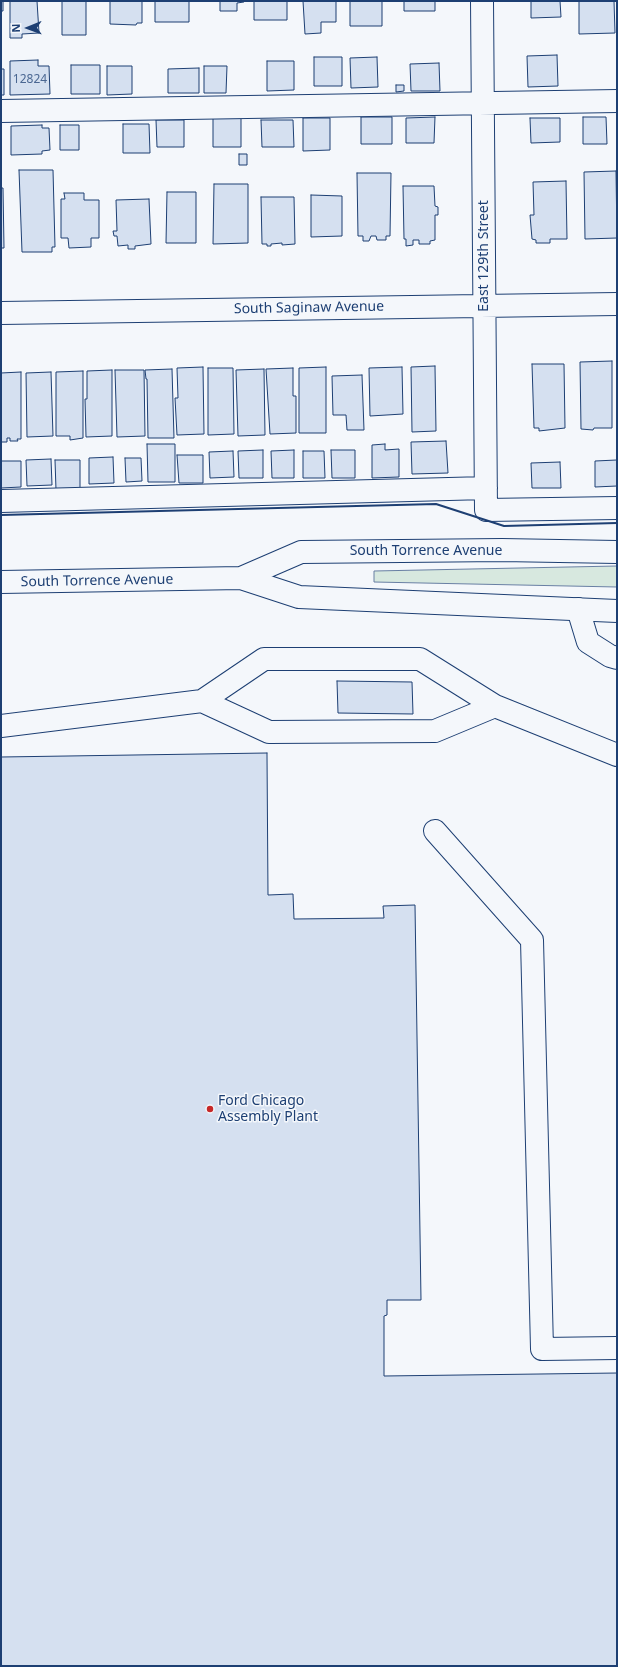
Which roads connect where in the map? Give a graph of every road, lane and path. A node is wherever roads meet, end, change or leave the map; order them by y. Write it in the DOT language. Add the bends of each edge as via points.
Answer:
graph roads {
  1 [pos="482,1"];
  2 [pos="617,101"];
  3 [pos="483,103"];
  4 [pos="1,111"];
  5 [pos="617,304"];
  6 [pos="485,306"];
  7 [pos="1,313"];
  8 [pos="486,488"];
  9 [pos="1,501"];
  10 [pos="617,508"];
  11 [pos="617,552"];
  12 [pos="241,578"];
  13 [pos="1,582"];
  14 [pos="578,609"];
  15 [pos="617,611"];
  16 [pos="617,658"];
  17 [pos="202,701"];
  18 [pos="495,706"];
  19 [pos="1,726"];
  20 [pos="617,755"];
  21 [pos="435,831"];
  22 [pos="617,1348"];
  1 -- 3 [label="street, East 129th Street"];
  2 -- 3 [label="street"];
  3 -- 4 [label="street"];
  3 -- 6 [label="street, East 129th Street"];
  5 -- 6 [label="street, South Saginaw Avenue"];
  6 -- 7 [label="street, South Saginaw Avenue"];
  6 -- 8 [label="street, East 129th Street"];
  8 -- 9 [label="street"];
  8 -- 10 [label="street, East 129th Street" via="486,510"];
  11 -- 12 [label="street, South Torrence Avenue" via="301,552"];
  12 -- 13 [label="street, South Torrence Avenue"];
  12 -- 14 [label="street, South Torrence Avenue" via="299,597"];
  14 -- 15 [label="street, South Torrence Avenue"];
  14 -- 16 [label="street" via="588,642"];
  17 -- 18 [label="street" via="269,732 435,731"];
  17 -- 18 [label="street" via="264,659 420,660"];
  17 -- 19 [label="street"];
  18 -- 20 [label="street"];
  21 -- 22 [label="street" via="532,940 542,1349"];
}
